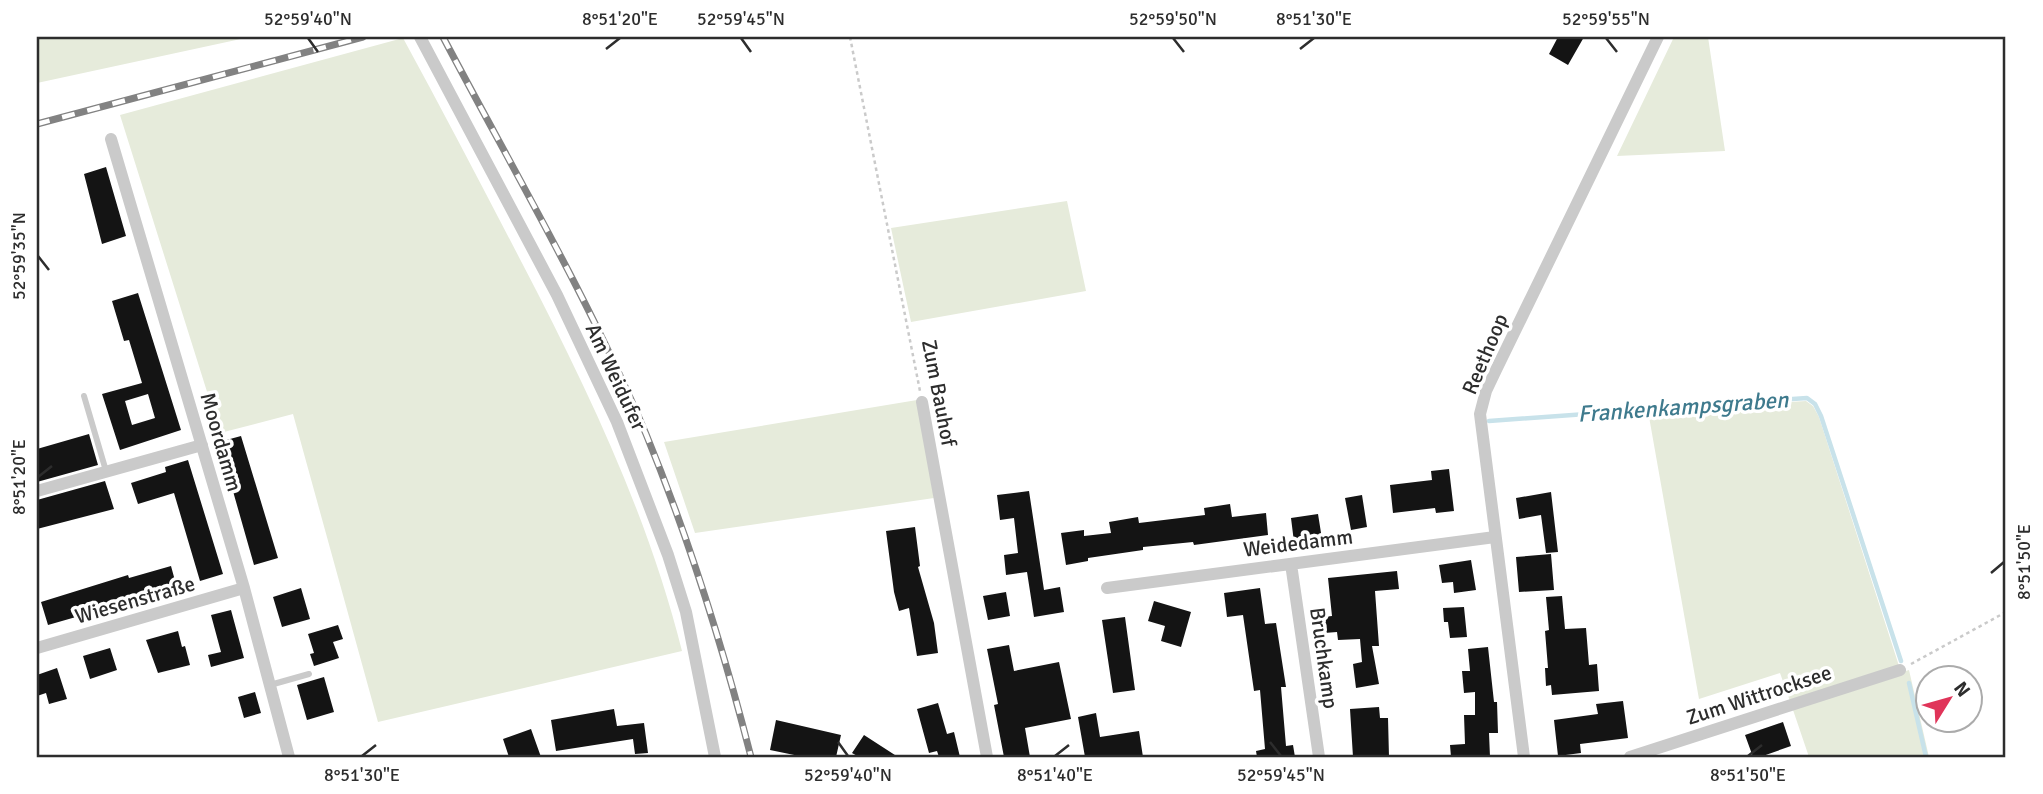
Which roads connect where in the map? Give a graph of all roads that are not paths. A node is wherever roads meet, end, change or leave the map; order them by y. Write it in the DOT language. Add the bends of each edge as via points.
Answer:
graph roads {
  1 [pos="1658,37"];
  2 [pos="422,40"];
  3 [pos="111,139"];
  4 [pos="84,396"];
  5 [pos="922,402"];
  6 [pos="202,445"];
  7 [pos="106,472"];
  8 [pos="37,491"];
  9 [pos="1495,537"];
  10 [pos="1291,564"];
  11 [pos="244,588"];
  12 [pos="1107,588"];
  13 [pos="37,648"];
  14 [pos="1900,670"];
  15 [pos="309,674"];
  16 [pos="270,685"];
  17 [pos="289,757"];
  18 [pos="715,757"];
  19 [pos="987,757"];
  20 [pos="1319,757"];
  21 [pos="1524,757"];
  22 [pos="1630,757"];
  1 -- 9 [label="street, Reethoop" via="1486,391 1480,414"];
  2 -- 18 [label="street, Am Weidufer" via="557,295 617,422 687,612"];
  3 -- 6 [label="street, Moordamm"];
  4 -- 7 [label="lane"];
  5 -- 19 [label="street, Zum Bauhof"];
  6 -- 7 [label="street"];
  6 -- 11 [label="street, Moordamm"];
  7 -- 8 [label="street"];
  9 -- 10 [label="street, Weidedamm"];
  9 -- 21 [label="street, Reethoop"];
  10 -- 12 [label="street, Weidedamm"];
  10 -- 20 [label="street, Bruchkamp"];
  11 -- 13 [label="street, Wiesenstraße"];
  11 -- 16 [label="street, Moordamm"];
  14 -- 22 [label="street, Zum Wittrocksee"];
  15 -- 16 [label="lane"];
  16 -- 17 [label="street, Moordamm"];
}
